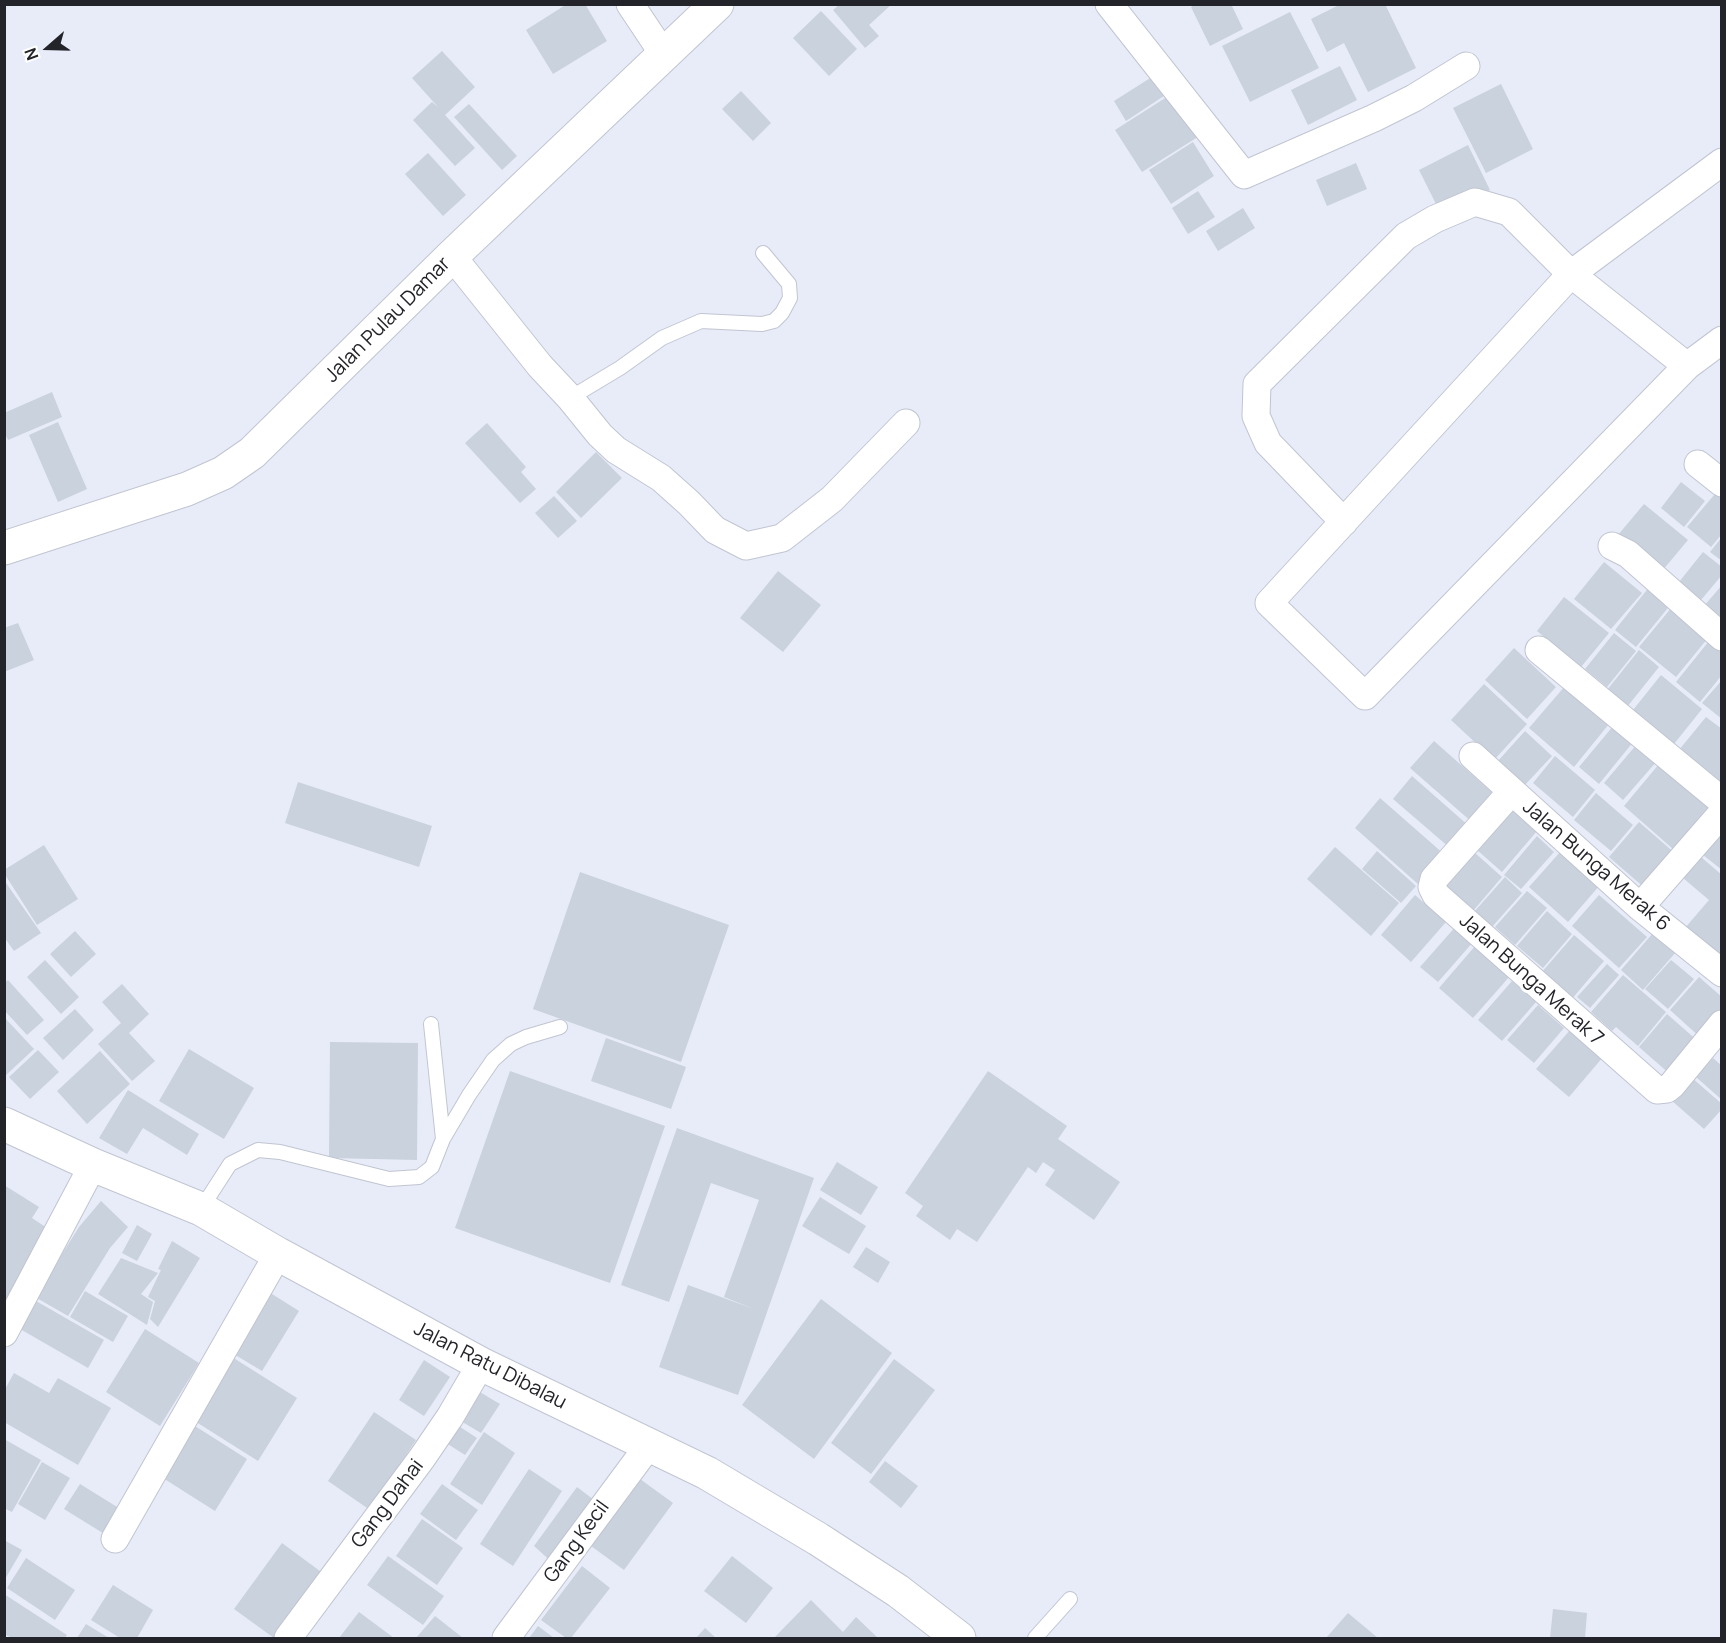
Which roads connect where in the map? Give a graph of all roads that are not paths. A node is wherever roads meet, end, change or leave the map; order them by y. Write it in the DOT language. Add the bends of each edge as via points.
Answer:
graph roads {
  1 [pos="630,4"];
  2 [pos="717,4"];
  3 [pos="1109,4"];
  4 [pos="664,55"];
  5 [pos="1466,66"];
  6 [pos="1722,162"];
  7 [pos="763,253"];
  8 [pos="452,256"];
  9 [pos="1571,274"];
  10 [pos="1722,340"];
  11 [pos="1687,366"];
  12 [pos="570,398"];
  13 [pos="906,423"];
  14 [pos="1698,464"];
  15 [pos="1722,483"];
  16 [pos="1344,522"];
  17 [pos="6,543"];
  18 [pos="1612,546"];
  19 [pos="1722,637"];
  20 [pos="1539,650"];
  21 [pos="1473,756"];
  22 [pos="1512,791"];
  23 [pos="1722,801"];
  24 [pos="1722,813"];
  25 [pos="1640,907"];
  26 [pos="1722,973"];
  27 [pos="430,1024"];
  28 [pos="1722,1024"];
  29 [pos="560,1027"];
  30 [pos="4,1124"];
  31 [pos="443,1139"];
  32 [pos="93,1165"];
  33 [pos="201,1209"];
  34 [pos="278,1254"];
  35 [pos="4,1333"];
  36 [pos="481,1364"];
  37 [pos="649,1445"];
  38 [pos="115,1539"];
  39 [pos="1070,1599"];
  40 [pos="954,1637"];
  41 [pos="288,1638"];
  42 [pos="506,1638"];
  43 [pos="1035,1638"];
  1 -- 4 [label="street"];
  2 -- 4 [label="main road, Jalan Pulau Damar"];
  3 -- 5 [label="street" via="1244,175 1374,118"];
  4 -- 8 [label="main road, Jalan Pulau Damar"];
  6 -- 9 [label="street"];
  7 -- 12 [label="lane" via="789,284 790,298 774,321 701,321 662,338"];
  8 -- 12 [label="street"];
  8 -- 17 [label="main road, Jalan Pulau Damar" via="273,434 233,466 187,489"];
  9 -- 11 [label="street"];
  9 -- 16 [label="street"];
  9 -- 16 [label="street" via="1509,212 1475,202 1406,236 1257,384 1256,416 1268,443"];
  10 -- 11 [label="street"];
  11 -- 16 [label="street" via="1365,696 1269,603"];
  12 -- 13 [label="street" via="616,450 662,478 714,530 746,546 783,538 832,499"];
  14 -- 15 [label="street"];
  18 -- 19 [label="street" via="1628,555"];
  20 -- 23 [label="street"];
  21 -- 22 [label="street, Jalan Bunga Merak 6"];
  22 -- 25 [label="street, Jalan Bunga Merak 6"];
  22 -- 28 [label="street, Jalan Bunga Merak 7" via="1434,879 1436,895 1657,1090 1672,1084"];
  24 -- 25 [label="street"];
  25 -- 26 [label="street, Jalan Bunga Merak 6"];
  27 -- 31 [label="lane"];
  29 -- 31 [label="lane" via="511,1044 493,1060"];
  30 -- 32 [label="main road, Jalan Ratu Dibalau"];
  31 -- 33 [label="lane" via="432,1167 412,1179 389,1179 258,1149 230,1164"];
  32 -- 33 [label="main road, Jalan Ratu Dibalau"];
  32 -- 35 [label="street"];
  33 -- 34 [label="main road, Jalan Ratu Dibalau"];
  34 -- 36 [label="main road, Jalan Ratu Dibalau"];
  34 -- 38 [label="street"];
  36 -- 37 [label="main road, Jalan Ratu Dibalau"];
  36 -- 41 [label="street, Gang Dahai" via="422,1458"];
  37 -- 40 [label="main road, Jalan Ratu Dibalau" via="707,1473 818,1539 898,1590"];
  37 -- 42 [label="street, Gang Kecil"];
  39 -- 43 [label="lane"];
}
